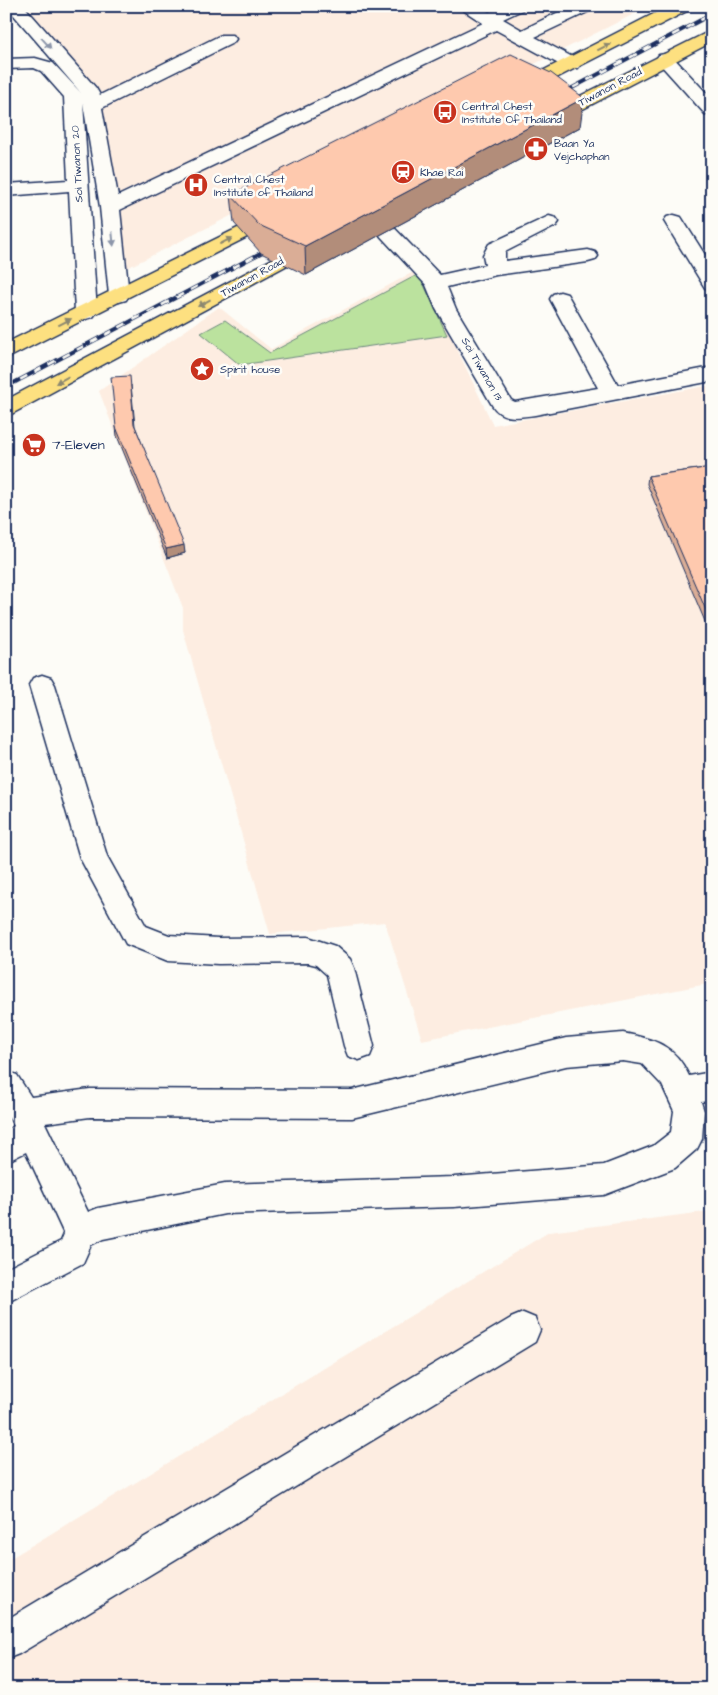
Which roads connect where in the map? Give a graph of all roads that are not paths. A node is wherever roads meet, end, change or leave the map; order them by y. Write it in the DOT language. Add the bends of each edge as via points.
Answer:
graph roads {
  1 [pos="14,6"];
  2 [pos="465,6"];
  3 [pos="516,6"];
  4 [pos="586,6"];
  5 [pos="683,6"];
  6 [pos="493,21"];
  7 [pos="712,35"];
  8 [pos="522,36"];
  9 [pos="227,39"];
  10 [pos="665,59"];
  11 [pos="6,64"];
  12 [pos="572,64"];
  13 [pos="504,98"];
  14 [pos="92,105"];
  15 [pos="712,110"];
  16 [pos="534,127"];
  17 [pos="78,185"];
  18 [pos="6,190"];
  19 [pos="110,207"];
  20 [pos="286,210"];
  21 [pos="369,213"];
  22 [pos="674,221"];
  23 [pos="549,222"];
  24 [pos="325,237"];
  25 [pos="588,256"];
  26 [pos="496,269"];
  27 [pos="435,283"];
  28 [pos="712,283"];
  29 [pos="119,295"];
  30 [pos="560,299"];
  31 [pos="86,312"];
  32 [pos="6,352"];
  33 [pos="712,374"];
  34 [pos="612,393"];
  35 [pos="6,410"];
  36 [pos="42,685"];
  37 [pos="359,1046"];
  38 [pos="712,1086"];
  39 [pos="681,1092"];
  40 [pos="14,1111"];
  41 [pos="80,1234"];
  42 [pos="6,1287"];
  43 [pos="523,1330"];
  44 [pos="6,1641"];
  1 -- 14 [label="street, one-way" via="90,92"];
  2 -- 6 [label="street"];
  3 -- 6 [label="street"];
  4 -- 8 [label="street"];
  12 -- 5 [label="main road, one-way"];
  6 -- 8 [label="street"];
  6 -- 19 [label="street"];
  7 -- 10 [label="main road, Tiwanon Road"];
  8 -- 12 [label="street"];
  9 -- 14 [label="street"];
  10 -- 15 [label="street"];
  10 -- 16 [label="main road, Tiwanon Road"];
  11 -- 17 [label="street, Soi Tiwanon 20" via="47,66 73,96"];
  12 -- 13 [label="main road"];
  14 -- 19 [label="street"];
  17 -- 18 [label="street"];
  17 -- 31 [label="street, Soi Tiwanon 20"];
  19 -- 29 [label="street, one-way"];
  29 -- 20 [label="main road, one-way"];
  21 -- 27 [label="street, Soi Tiwanon 13"];
  22 -- 28 [label="street"];
  23 -- 26 [label="street" via="496,248 493,255"];
  24 -- 35 [label="main road, Tiwanon Road, one-way"];
  25 -- 26 [label="street"];
  26 -- 27 [label="street"];
  27 -- 34 [label="street, Soi Tiwanon 13" via="446,308 503,405 511,410"];
  29 -- 31 [label="main road"];
  30 -- 34 [label="street"];
  32 -- 31 [label="main road, one-way"];
  33 -- 34 [label="street, Soi Tiwanon 13"];
  36 -- 37 [label="street" via="94,858 136,935 168,948 308,950 325,955 340,968"];
  38 -- 39 [label="street"];
  39 -- 40 [label="street" via="673,1075 650,1052 623,1046 566,1052 352,1104 90,1103"];
  39 -- 41 [label="street" via="689,1111 686,1140 664,1157 604,1180 454,1192 225,1199 98,1224"];
  40 -- 41 [label="street" via="75,1219"];
  41 -- 42 [label="street" via="72,1252"];
  43 -- 44 [label="street"];
}
